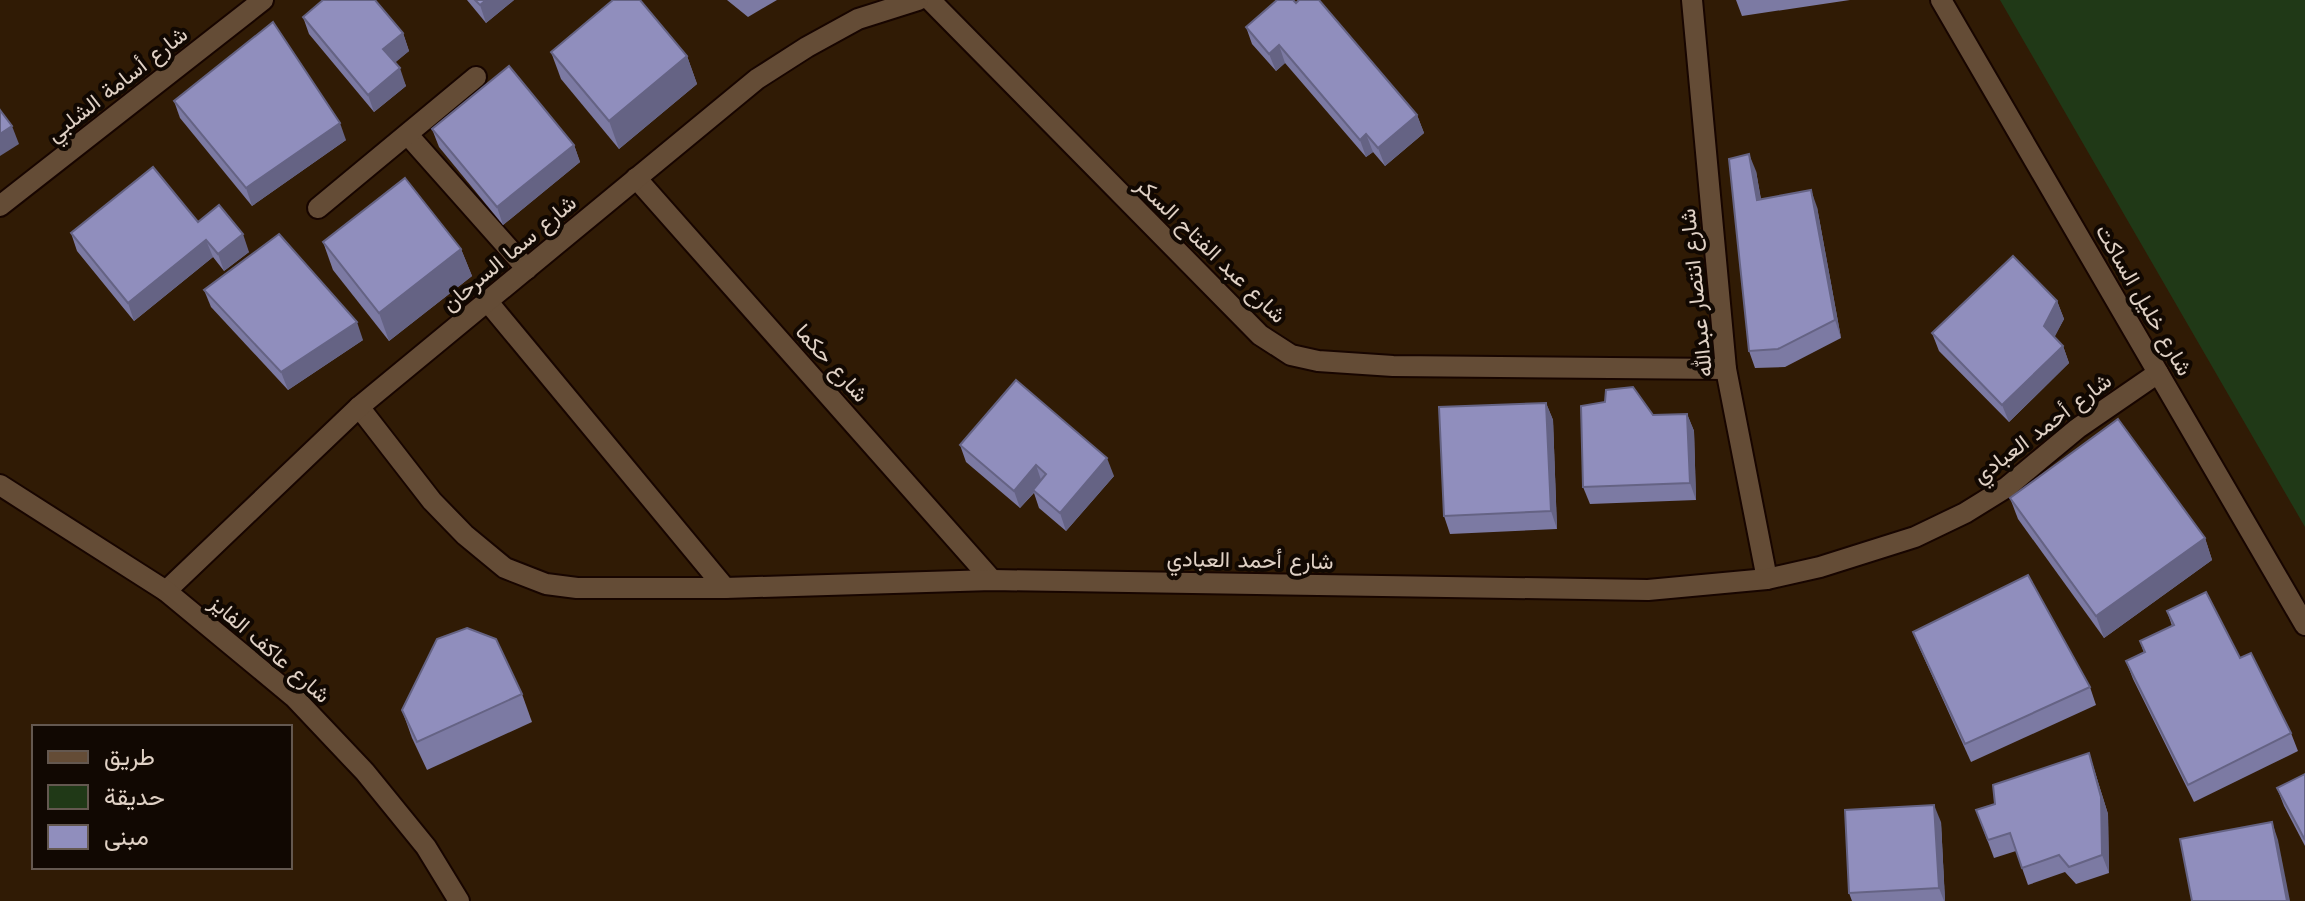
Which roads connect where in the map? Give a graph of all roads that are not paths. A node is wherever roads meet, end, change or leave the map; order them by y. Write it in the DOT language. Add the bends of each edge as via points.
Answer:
graph roads {
  1 [pos="263,0"];
  2 [pos="918,0"];
  3 [pos="930,0"];
  4 [pos="1692,0"];
  5 [pos="1941,0"];
  6 [pos="476,77"];
  7 [pos="408,135"];
  8 [pos="636,178"];
  9 [pos="0,206"];
  10 [pos="318,208"];
  11 [pos="527,269"];
  12 [pos="488,302"];
  13 [pos="1726,369"];
  14 [pos="2158,373"];
  15 [pos="359,407"];
  16 [pos="1,487"];
  17 [pos="1767,579"];
  18 [pos="992,580"];
  19 [pos="725,588"];
  20 [pos="166,591"];
  21 [pos="2305,625"];
  22 [pos="459,901"];
  1 -- 9 [label="street, شارع أسامة الشلبي"];
  2 -- 8 [label="street, شارع سما السرحان" via="858,19 807,47 757,79"];
  3 -- 13 [label="street, شارع عبد الفتاح السكر" via="1260,335 1291,355 1393,366"];
  4 -- 13 [label="street, شارع انتصار عبدالله"];
  5 -- 14 [label="street, شارع خليل الساكت"];
  6 -- 7 [label="street"];
  7 -- 10 [label="street"];
  7 -- 11 [label="street"];
  8 -- 11 [label="street, شارع سما السرحان"];
  8 -- 18 [label="street, شارع حكما"];
  11 -- 12 [label="street, شارع سما السرحان"];
  12 -- 15 [label="street, شارع سما السرحان"];
  12 -- 19 [label="street"];
  13 -- 17 [label="street, شارع انتصار عبدالله"];
  14 -- 17 [label="street, شارع أحمد العبادي" via="1965,513 1915,537"];
  14 -- 21 [label="street, شارع خليل الساكت"];
  15 -- 19 [label="street, شارع أحمد العبادي" via="432,501 505,568 546,584 577,588"];
  15 -- 20 [label="street, شارع سما السرحان"];
  16 -- 20 [label="street, شارع عاكف الفايز"];
  17 -- 18 [label="street, شارع أحمد العبادي" via="1648,590"];
  18 -- 19 [label="street, شارع أحمد العبادي"];
  20 -- 22 [label="street, شارع عاكف الفايز" via="304,707 426,847"];
}
